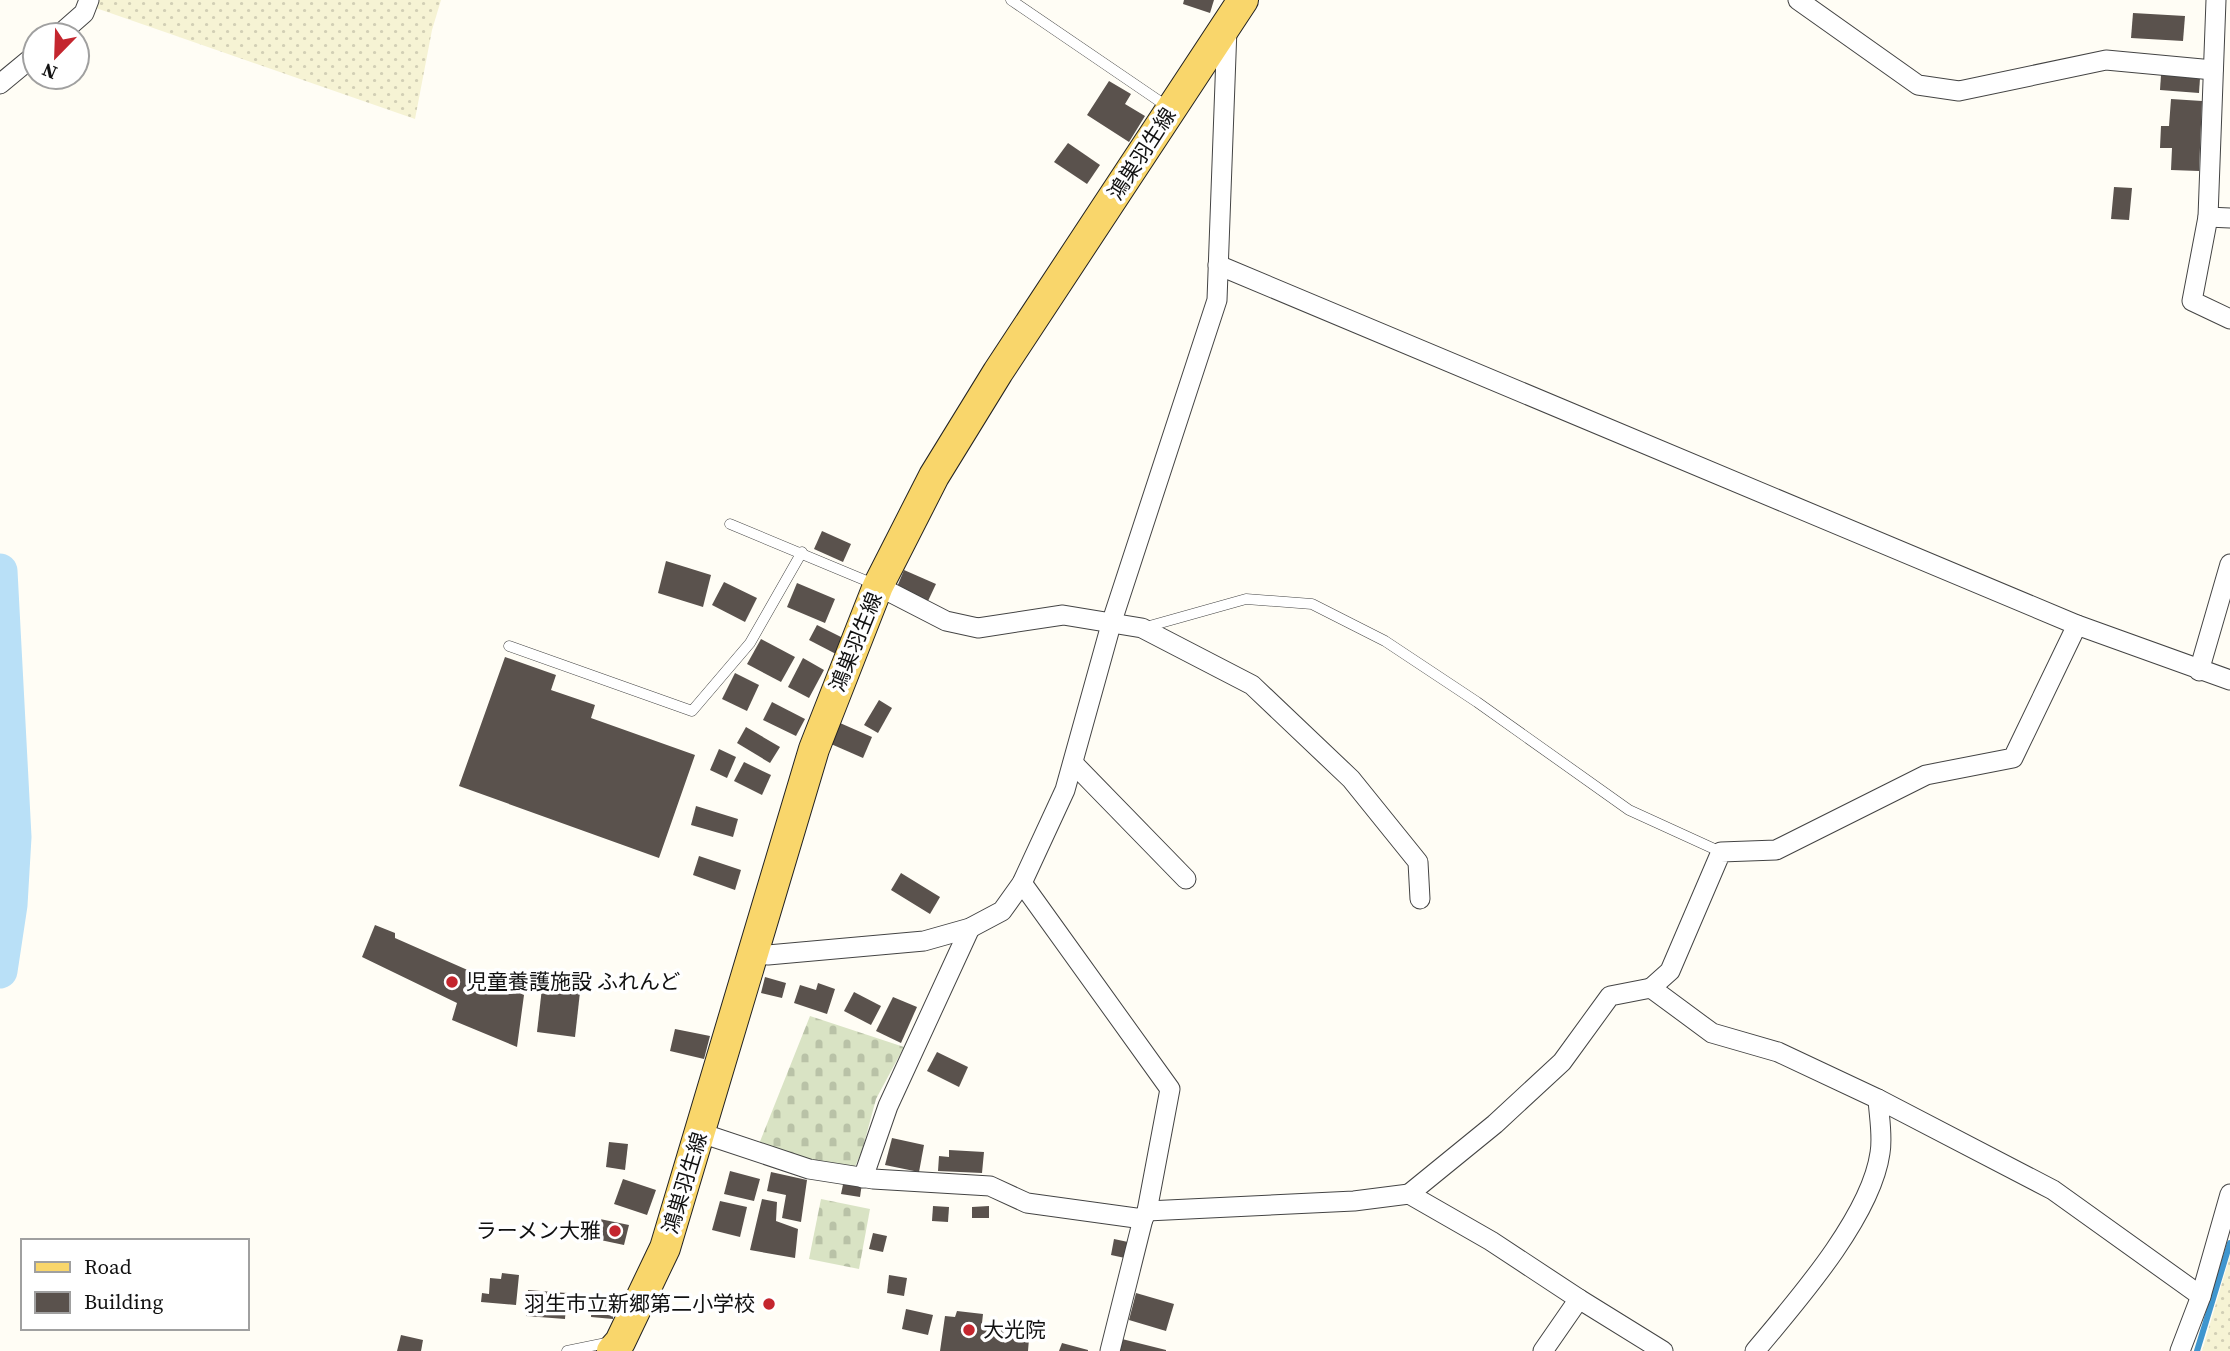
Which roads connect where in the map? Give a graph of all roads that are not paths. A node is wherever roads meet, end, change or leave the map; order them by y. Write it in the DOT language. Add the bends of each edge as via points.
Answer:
graph roads {
  1 [pos="89,0"];
  2 [pos="1012,0"];
  3 [pos="1798,0"];
  4 [pos="2216,0"];
  5 [pos="1233,8"];
  6 [pos="75,21"];
  7 [pos="21,67"];
  8 [pos="2213,70"];
  9 [pos="0,84"];
  10 [pos="1171,110"];
  11 [pos="2208,217"];
  12 [pos="2230,218"];
  13 [pos="1218,265"];
  14 [pos="2230,319"];
  15 [pos="730,524"];
  16 [pos="802,552"];
  17 [pos="2230,564"];
  18 [pos="878,586"];
  19 [pos="1112,621"];
  20 [pos="2077,625"];
  21 [pos="1142,628"];
  22 [pos="509,646"];
  23 [pos="2199,671"];
  24 [pos="2230,680"];
  25 [pos="1073,763"];
  26 [pos="1721,852"];
  27 [pos="1186,879"];
  28 [pos="1022,883"];
  29 [pos="1420,899"];
  30 [pos="970,928"];
  31 [pos="753,954"];
  32 [pos="1651,988"];
  33 [pos="1878,1099"];
  34 [pos="701,1133"];
  35 [pos="863,1178"];
  36 [pos="2230,1194"];
  37 [pos="1409,1195"];
  38 [pos="1145,1215"];
  39 [pos="2201,1296"];
  40 [pos="1579,1299"];
  41 [pos="617,1348"];
  42 [pos="567,1351"];
  43 [pos="1110,1351"];
  44 [pos="1543,1351"];
  45 [pos="1663,1351"];
  46 [pos="1755,1351"];
  47 [pos="2180,1351"];
  1 -- 6 [label="street"];
  2 -- 10 [label="lane"];
  3 -- 8 [label="street" via="1918,85 1959,91 2106,60"];
  4 -- 8 [label="street"];
  5 -- 10 [label="main road, 鴻巣羽生線"];
  5 -- 13 [label="street"];
  7 -- 9 [label="street"];
  8 -- 11 [label="street"];
  10 -- 18 [label="main road, 鴻巣羽生線" via="941,465"];
  11 -- 12 [label="street"];
  11 -- 14 [label="street" via="2192,301"];
  13 -- 19 [label="street" via="1217,300"];
  13 -- 20 [label="street"];
  15 -- 16 [label="lane"];
  16 -- 18 [label="lane"];
  16 -- 22 [label="lane" via="750,643 692,711"];
  17 -- 23 [label="street"];
  18 -- 19 [label="street" via="946,621 978,628 1063,615"];
  18 -- 31 [label="main road, 鴻巣羽生線" via="814,748"];
  19 -- 21 [label="street"];
  19 -- 25 [label="street"];
  20 -- 23 [label="street"];
  20 -- 26 [label="street" via="2013,758 1926,775 1776,850"];
  21 -- 26 [label="lane" via="1246,599 1312,604 1385,641 1629,810"];
  21 -- 29 [label="street" via="1252,685 1351,779 1418,862"];
  23 -- 24 [label="street"];
  25 -- 27 [label="street"];
  25 -- 28 [label="street"];
  26 -- 32 [label="street" via="1670,971"];
  28 -- 30 [label="street" via="1002,911"];
  28 -- 38 [label="street" via="1170,1089"];
  30 -- 31 [label="street" via="925,941"];
  30 -- 35 [label="street" via="888,1106"];
  31 -- 34 [label="main road, 鴻巣羽生線"];
  32 -- 33 [label="street" via="1712,1033 1778,1052"];
  32 -- 37 [label="street" via="1610,996 1562,1062"];
  33 -- 39 [label="street" via="2053,1190"];
  33 -- 46 [label="street" via="1880,1153 1859,1211 1806,1290"];
  34 -- 35 [label="street" via="809,1169"];
  34 -- 41 [label="main road, 鴻巣羽生線" via="665,1248"];
  35 -- 38 [label="street" via="990,1186 1027,1203"];
  36 -- 39 [label="street"];
  37 -- 38 [label="street"];
  37 -- 40 [label="street" via="1491,1241"];
  38 -- 43 [label="street"];
  39 -- 47 [label="street"];
  40 -- 44 [label="street"];
  40 -- 45 [label="street"];
  41 -- 42 [label="lane" via="605,1341"];
}
